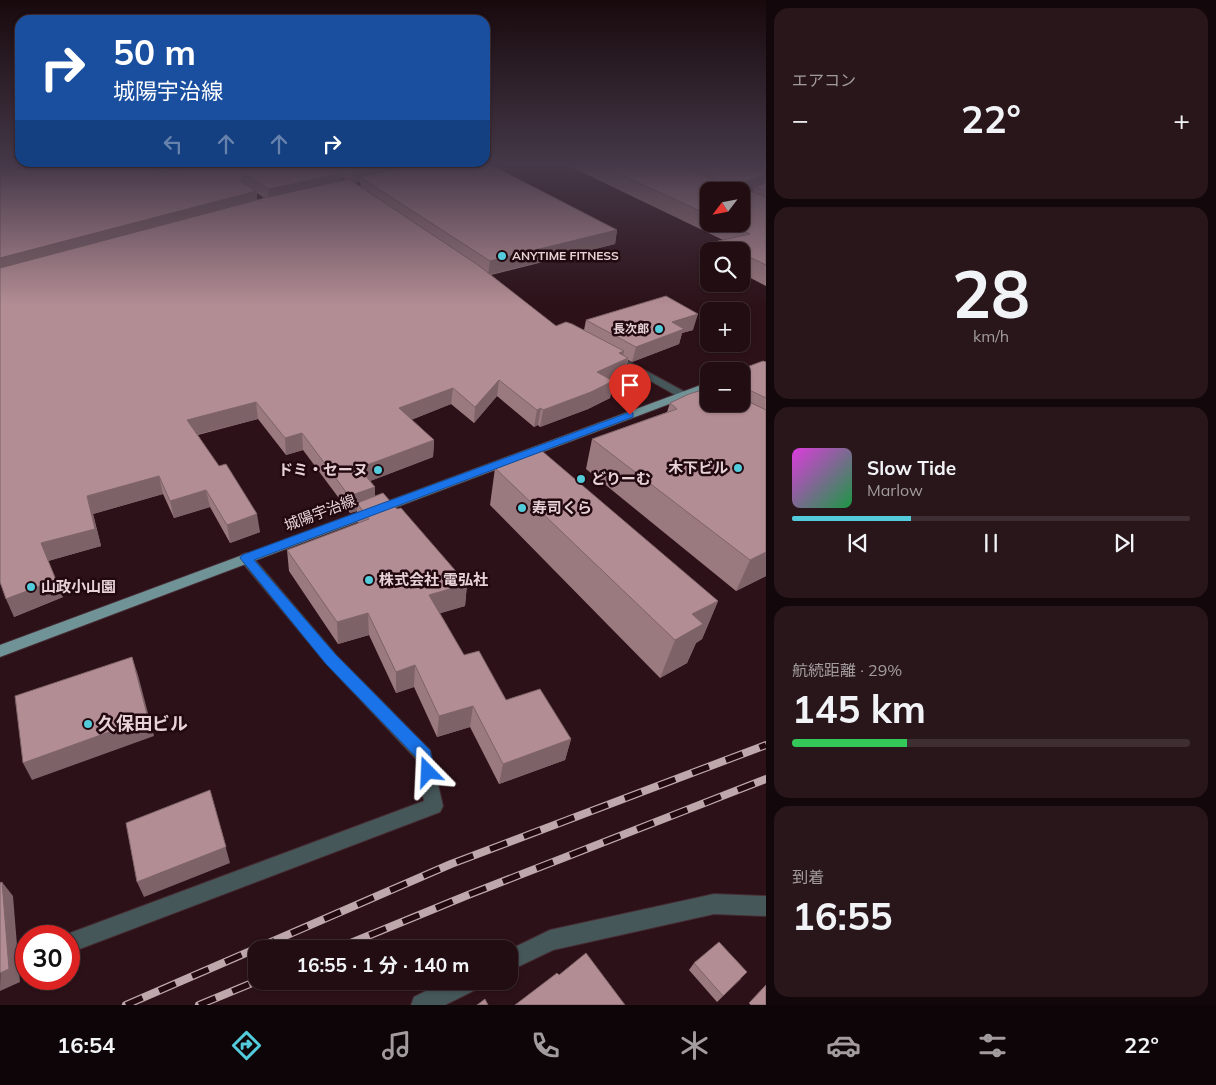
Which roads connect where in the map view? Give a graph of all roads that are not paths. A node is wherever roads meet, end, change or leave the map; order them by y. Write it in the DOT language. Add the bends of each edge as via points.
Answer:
graph roads {
  1 [pos="605,352"];
  2 [pos="700,387"];
  3 [pos="681,394"];
  4 [pos="246,558"];
  5 [pos="0,651"];
  6 [pos="766,906"];
  7 [pos="80,939"];
  8 [pos="518,956"];
  9 [pos="451,990"];
  10 [pos="422,1005"];
  1 -- 3 [label="street"];
  2 -- 3 [label="main road, 城陽宇治線"];
  3 -- 4 [label="main road, 城陽宇治線"];
  4 -- 5 [label="main road, 城陽宇治線"];
  4 -- 7 [label="street" via="331,660 424,755 434,806"];
  6 -- 8 [label="street" via="714,904 550,940"];
  9 -- 10 [label="street"];
}
